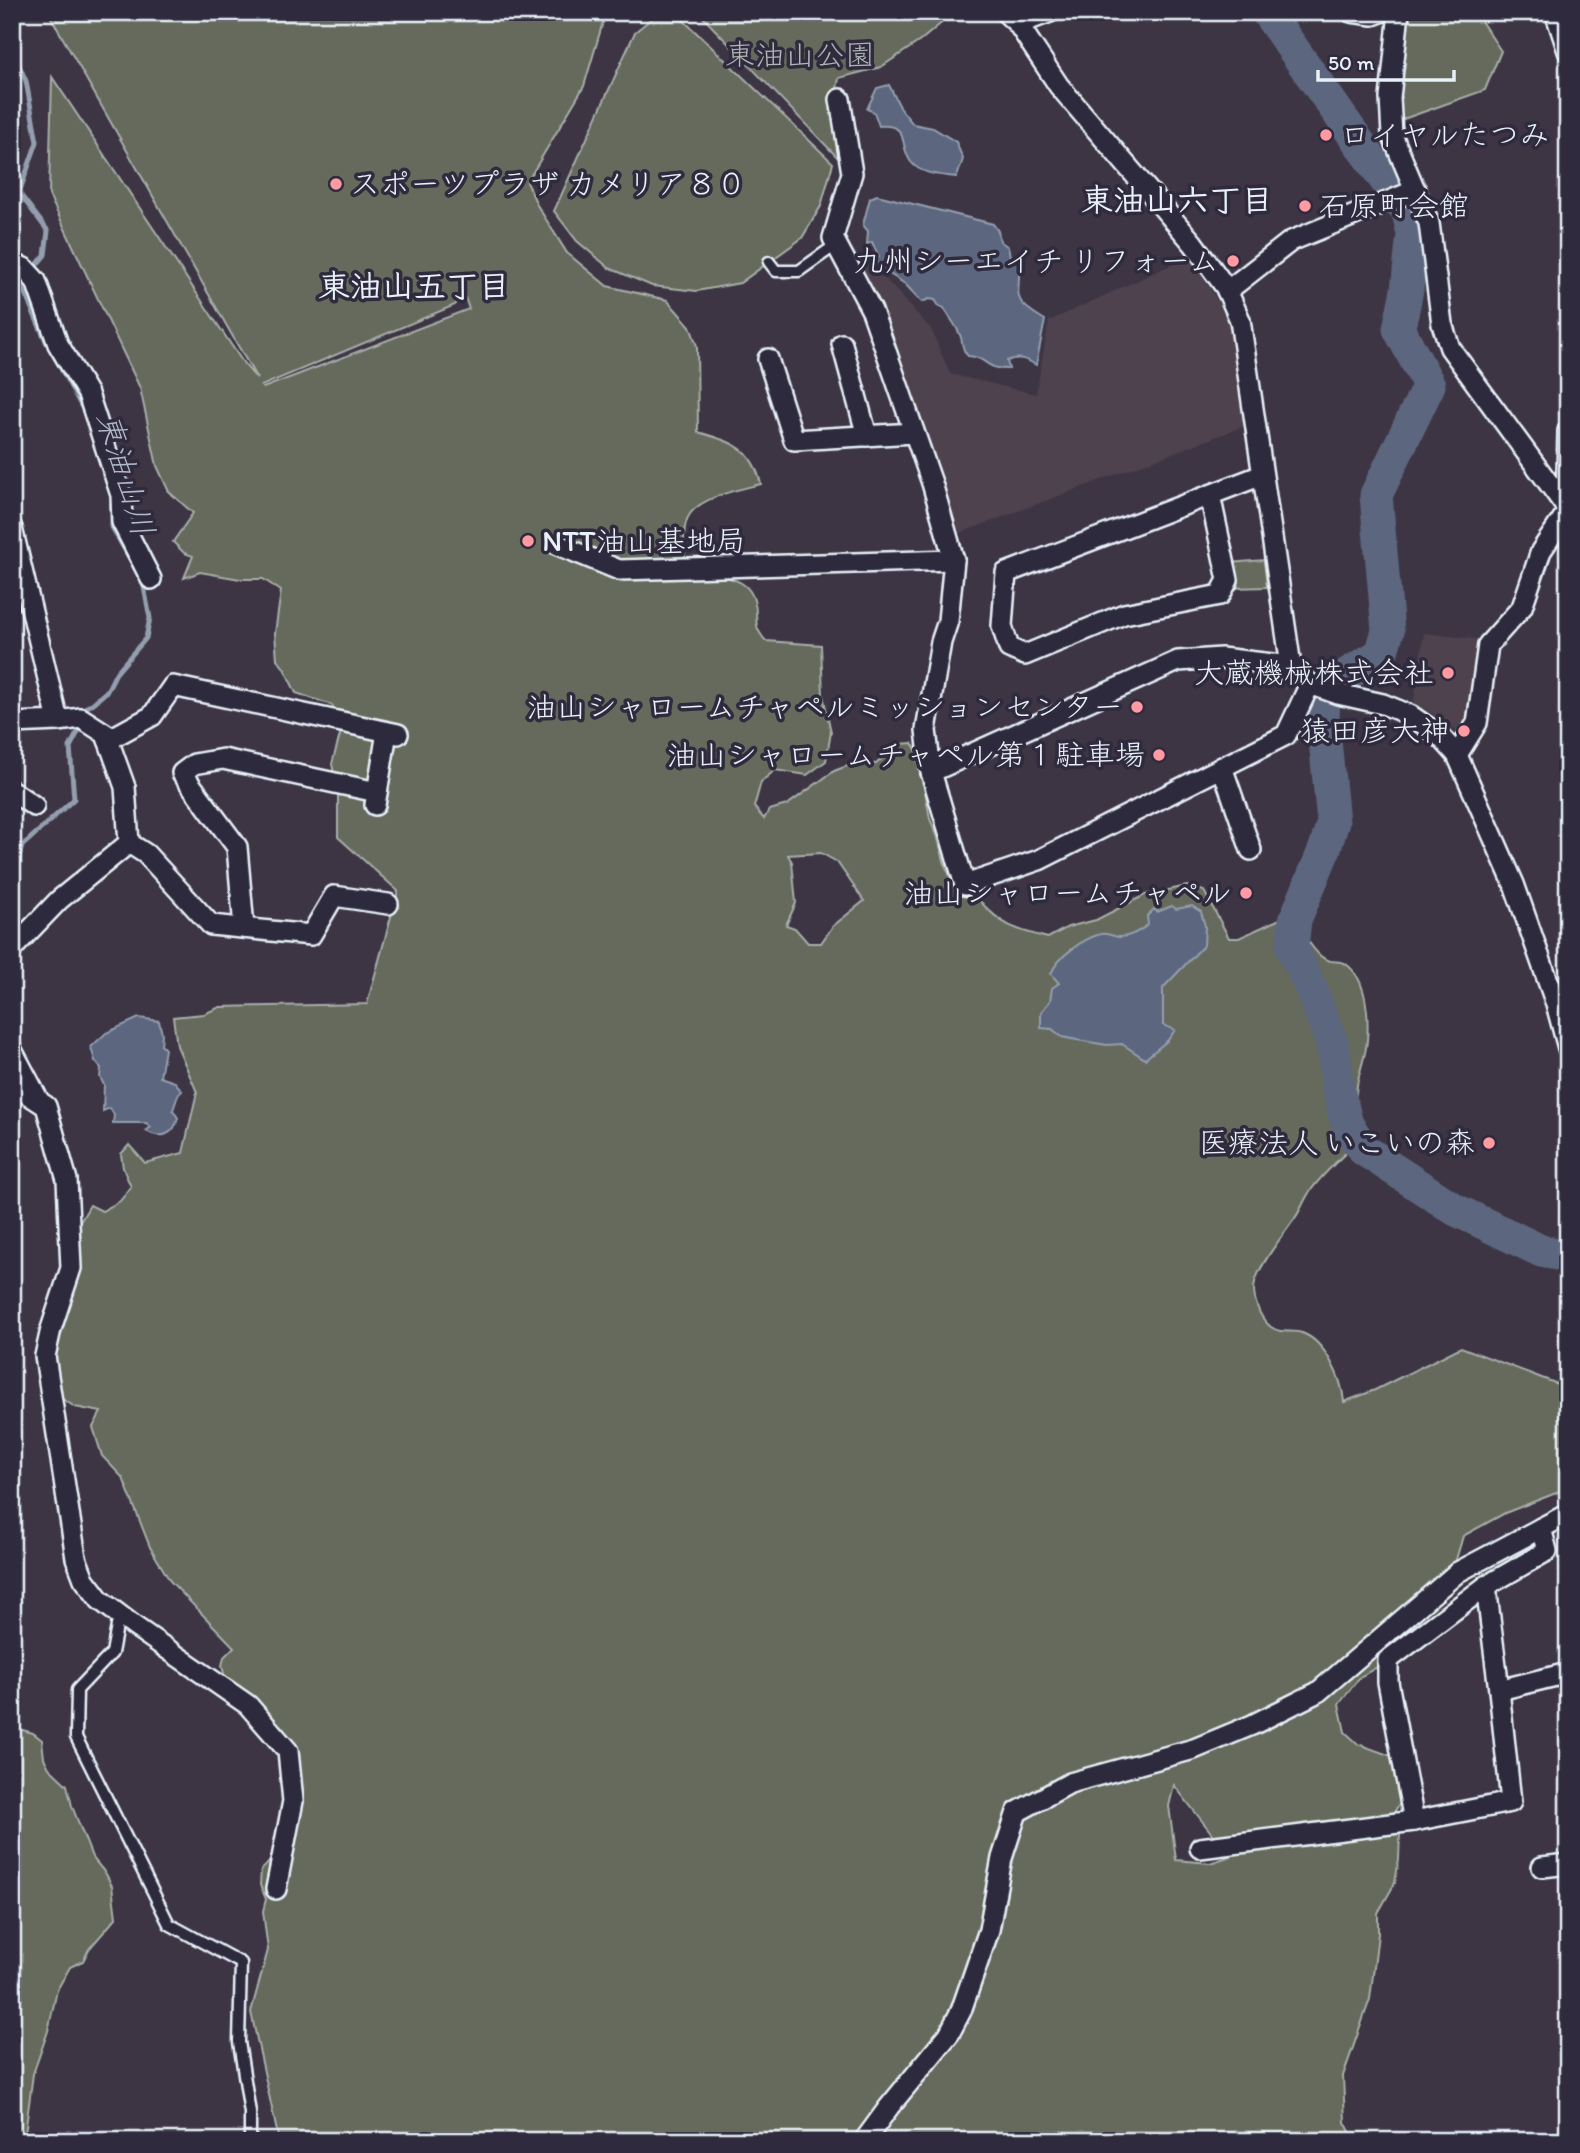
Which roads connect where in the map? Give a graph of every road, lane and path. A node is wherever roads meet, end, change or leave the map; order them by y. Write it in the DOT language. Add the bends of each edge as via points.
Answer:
graph roads {
  1 [pos="1050,12"];
  2 [pos="1350,12"];
  3 [pos="1381,12"];
  4 [pos="1399,12"];
  5 [pos="1555,12"];
  6 [pos="1011,18"];
  7 [pos="1568,51"];
  8 [pos="840,99"];
  9 [pos="1413,192"];
  10 [pos="836,244"];
  11 [pos="769,262"];
  12 [pos="24,270"];
  13 [pos="1227,291"];
  14 [pos="842,344"];
  15 [pos="768,359"];
  16 [pos="1568,431"];
  17 [pos="914,433"];
  18 [pos="867,436"];
  19 [pos="1262,475"];
  20 [pos="1210,495"];
  21 [pos="1567,513"];
  22 [pos="12,528"];
  23 [pos="558,545"];
  24 [pos="954,560"];
  25 [pos="151,579"];
  26 [pos="1291,666"];
  27 [pos="1310,684"];
  28 [pos="58,721"];
  29 [pos="12,723"];
  30 [pos="108,740"];
  31 [pos="1457,755"];
  32 [pos="1222,767"];
  33 [pos="931,772"];
  34 [pos="12,792"];
  35 [pos="34,806"];
  36 [pos="128,843"];
  37 [pos="1251,850"];
  38 [pos="388,904"];
  39 [pos="244,929"];
  40 [pos="12,949"];
  41 [pos="1568,1048"];
  42 [pos="12,1050"];
  43 [pos="12,1084"];
  44 [pos="39,1101"];
  45 [pos="1568,1514"];
  46 [pos="1541,1528"];
  47 [pos="1486,1587"];
  48 [pos="119,1614"];
  49 [pos="1568,1673"];
  50 [pos="1499,1690"];
  51 [pos="1414,1821"];
  52 [pos="1200,1848"];
  53 [pos="1568,1864"];
  54 [pos="1542,1867"];
  55 [pos="276,1889"];
  56 [pos="250,2141"];
  57 [pos="864,2141"];
  1 -- 6 [label="street"];
  2 -- 3 [label="street"];
  4 -- 9 [label="street" via="1390,98 1392,135"];
  5 -- 7 [label="street"];
  6 -- 13 [label="street" via="1059,86 1193,243"];
  8 -- 10 [label="street" via="852,173 833,238"];
  9 -- 13 [label="street" via="1291,241"];
  9 -- 21 [label="street" via="1429,222 1441,324 1450,348"];
  10 -- 11 [label="lane" via="799,271 776,271"];
  10 -- 17 [label="street" via="872,312"];
  12 -- 25 [label="street" via="58,344 88,394 121,495 122,522"];
  13 -- 19 [label="street" via="1240,320"];
  14 -- 18 [label="street"];
  15 -- 18 [label="street" via="794,440"];
  16 -- 21 [label="street"];
  17 -- 18 [label="street"];
  17 -- 24 [label="street"];
  19 -- 20 [label="street"];
  19 -- 26 [label="street"];
  20 -- 20 [label="street" via="1006,573 1002,626 1009,648 1025,655 1124,614 1220,595 1228,580"];
  21 -- 31 [label="street" via="1541,551 1522,607 1488,645 1476,723"];
  22 -- 28 [label="street"];
  23 -- 24 [label="street" via="619,570"];
  24 -- 33 [label="street" via="948,621 926,730"];
  26 -- 27 [label="street"];
  26 -- 33 [label="street" via="1221,658 1178,661"];
  27 -- 31 [label="street" via="1410,715 1439,735"];
  27 -- 32 [label="street" via="1286,735"];
  28 -- 29 [label="street"];
  28 -- 30 [label="street" via="81,718"];
  30 -- 36 [label="street" via="125,787"];
  30 -- 39 [label="street" via="152,716 173,686 392,733 376,799 223,759 194,764 182,773 237,847"];
  31 -- 41 [label="street" via="1514,884"];
  32 -- 33 [label="street" via="1039,860 965,885"];
  32 -- 37 [label="street"];
  34 -- 35 [label="street"];
  36 -- 39 [label="street" via="146,854 211,925"];
  36 -- 40 [label="street" via="59,900"];
  38 -- 39 [label="street" via="334,896 311,935"];
  42 -- 44 [label="street"];
  43 -- 44 [label="street"];
  44 -- 48 [label="street" via="46,1106 67,1180 71,1268 45,1356 76,1558 83,1579"];
  45 -- 46 [label="street"];
  46 -- 47 [label="street" via="1546,1551"];
  46 -- 57 [label="street" via="1458,1572 1318,1692 1194,1749 1070,1783 1017,1812 1002,1858 989,1930 961,2011 949,2034"];
  47 -- 50 [label="street"];
  47 -- 51 [label="street" via="1388,1660 1388,1682"];
  48 -- 55 [label="street" via="248,1705 288,1751 293,1801"];
  48 -- 56 [label="lane" via="112,1653 77,1690 76,1737 169,1924 241,1963 239,2042"];
  49 -- 50 [label="street"];
  50 -- 51 [label="street" via="1511,1802"];
  51 -- 52 [label="street"];
  53 -- 54 [label="street"];
}
